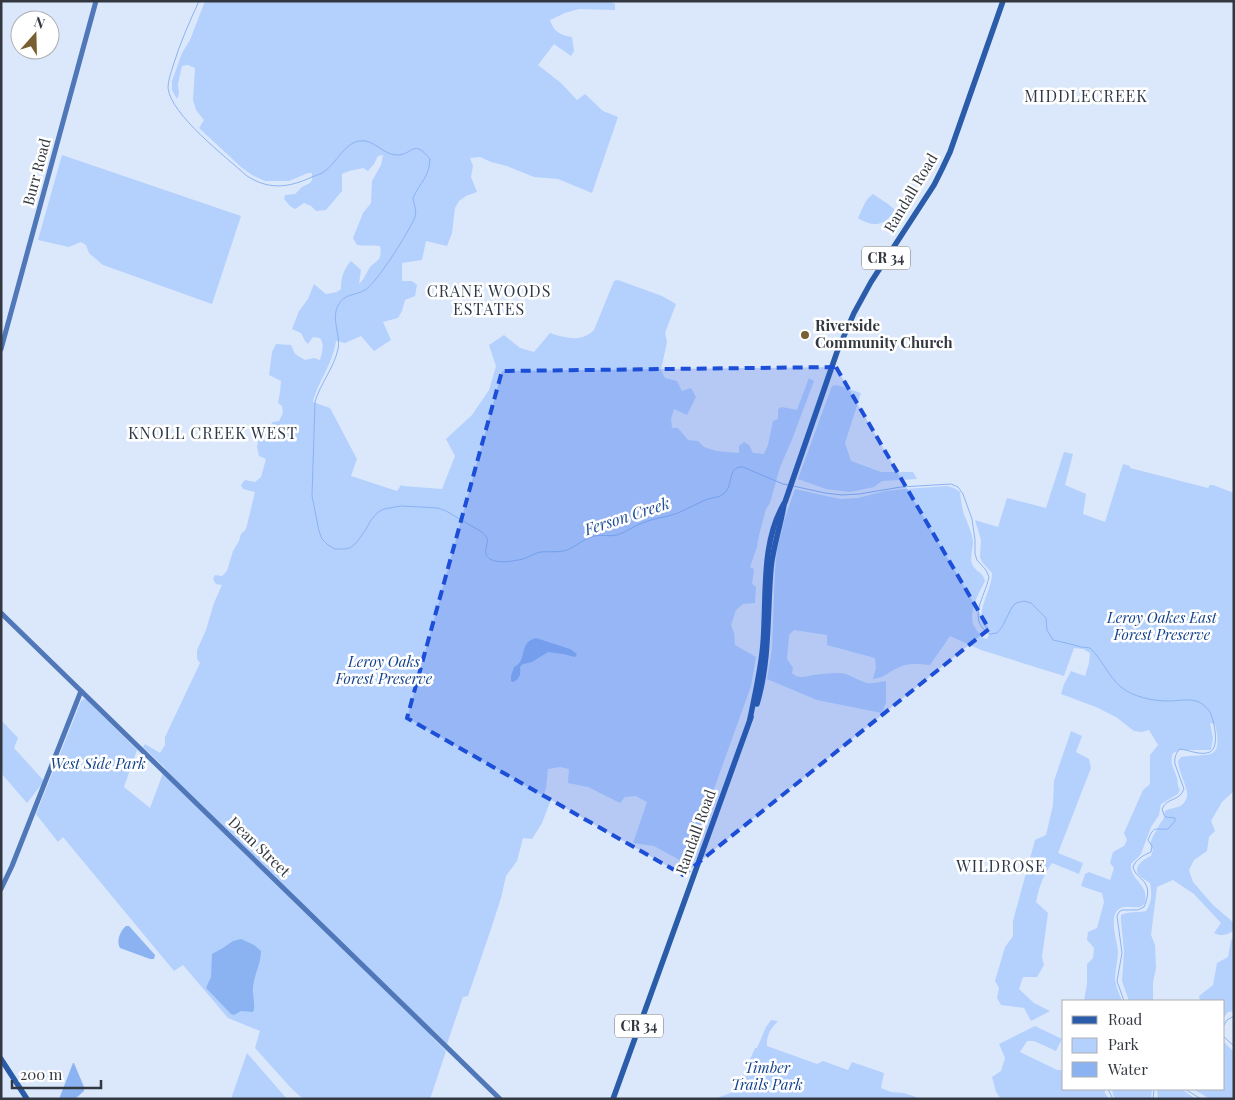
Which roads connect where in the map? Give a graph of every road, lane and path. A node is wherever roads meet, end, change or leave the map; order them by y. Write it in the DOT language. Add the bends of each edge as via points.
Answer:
graph roads {
  1 [pos="96,1"];
  2 [pos="1003,1"];
  3 [pos="1,350"];
  4 [pos="1,613"];
  5 [pos="81,691"];
  6 [pos="1,889"];
  7 [pos="1,1059"];
  8 [pos="27,1099"];
  9 [pos="500,1099"];
  10 [pos="613,1099"];
  1 -- 3 [label="street, Burr Road"];
  2 -- 10 [label="main road, Randall Road / CR 34" via="950,152 934,185 881,265 837,352 784,502 771,566 768,642 756,708"];
  4 -- 5 [label="street, Dean Street"];
  5 -- 6 [label="street"];
  5 -- 9 [label="street, Dean Street"];
  7 -- 8 [label="main road"];
}
